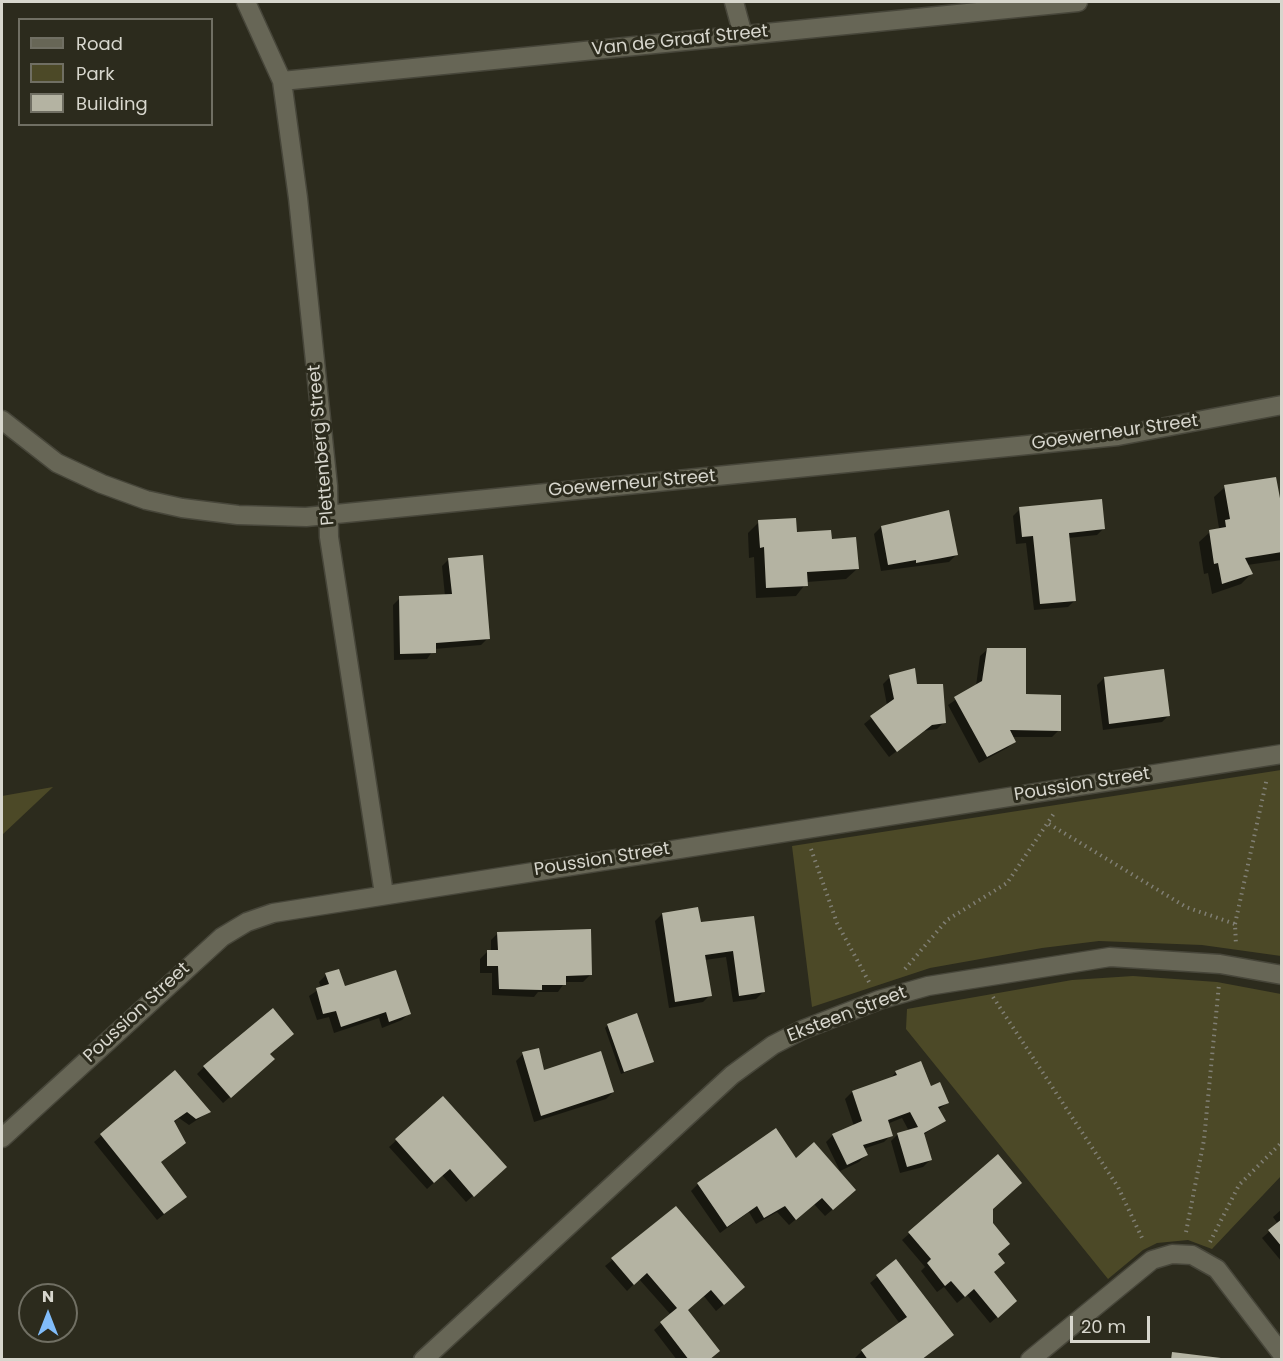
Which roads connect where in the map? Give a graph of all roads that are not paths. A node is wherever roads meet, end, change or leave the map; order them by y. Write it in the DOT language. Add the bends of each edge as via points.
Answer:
graph roads {
  1 [pos="246,2"];
  2 [pos="734,2"];
  3 [pos="1078,2"];
  4 [pos="743,35"];
  5 [pos="282,81"];
  6 [pos="1281,405"];
  7 [pos="2,420"];
  8 [pos="329,514"];
  9 [pos="1277,755"];
  10 [pos="384,894"];
  11 [pos="1281,975"];
  12 [pos="2,1138"];
  13 [pos="1281,1354"];
  14 [pos="423,1359"];
  15 [pos="1030,1359"];
  1 -- 5 [label="street, Plettenberg Street"];
  2 -- 4 [label="street"];
  3 -- 4 [label="street, Van de Graaf Street"];
  4 -- 5 [label="street, Van de Graaf Street"];
  5 -- 8 [label="street, Plettenberg Street" via="298,198"];
  6 -- 8 [label="street, Goewerneur Street" via="1106,437"];
  7 -- 8 [label="street, Goewerneur Street" via="57,463 146,500 238,515"];
  8 -- 10 [label="street, Plettenberg Street" via="329,537"];
  9 -- 10 [label="street, Poussion Street"];
  10 -- 12 [label="street, Poussion Street" via="273,913 222,937"];
  11 -- 14 [label="street, Eksteen Street" via="1229,965 1110,957 928,986 802,1030 739,1070"];
  13 -- 15 [label="street" via="1217,1269 1202,1259 1182,1254 1152,1260"];
}
